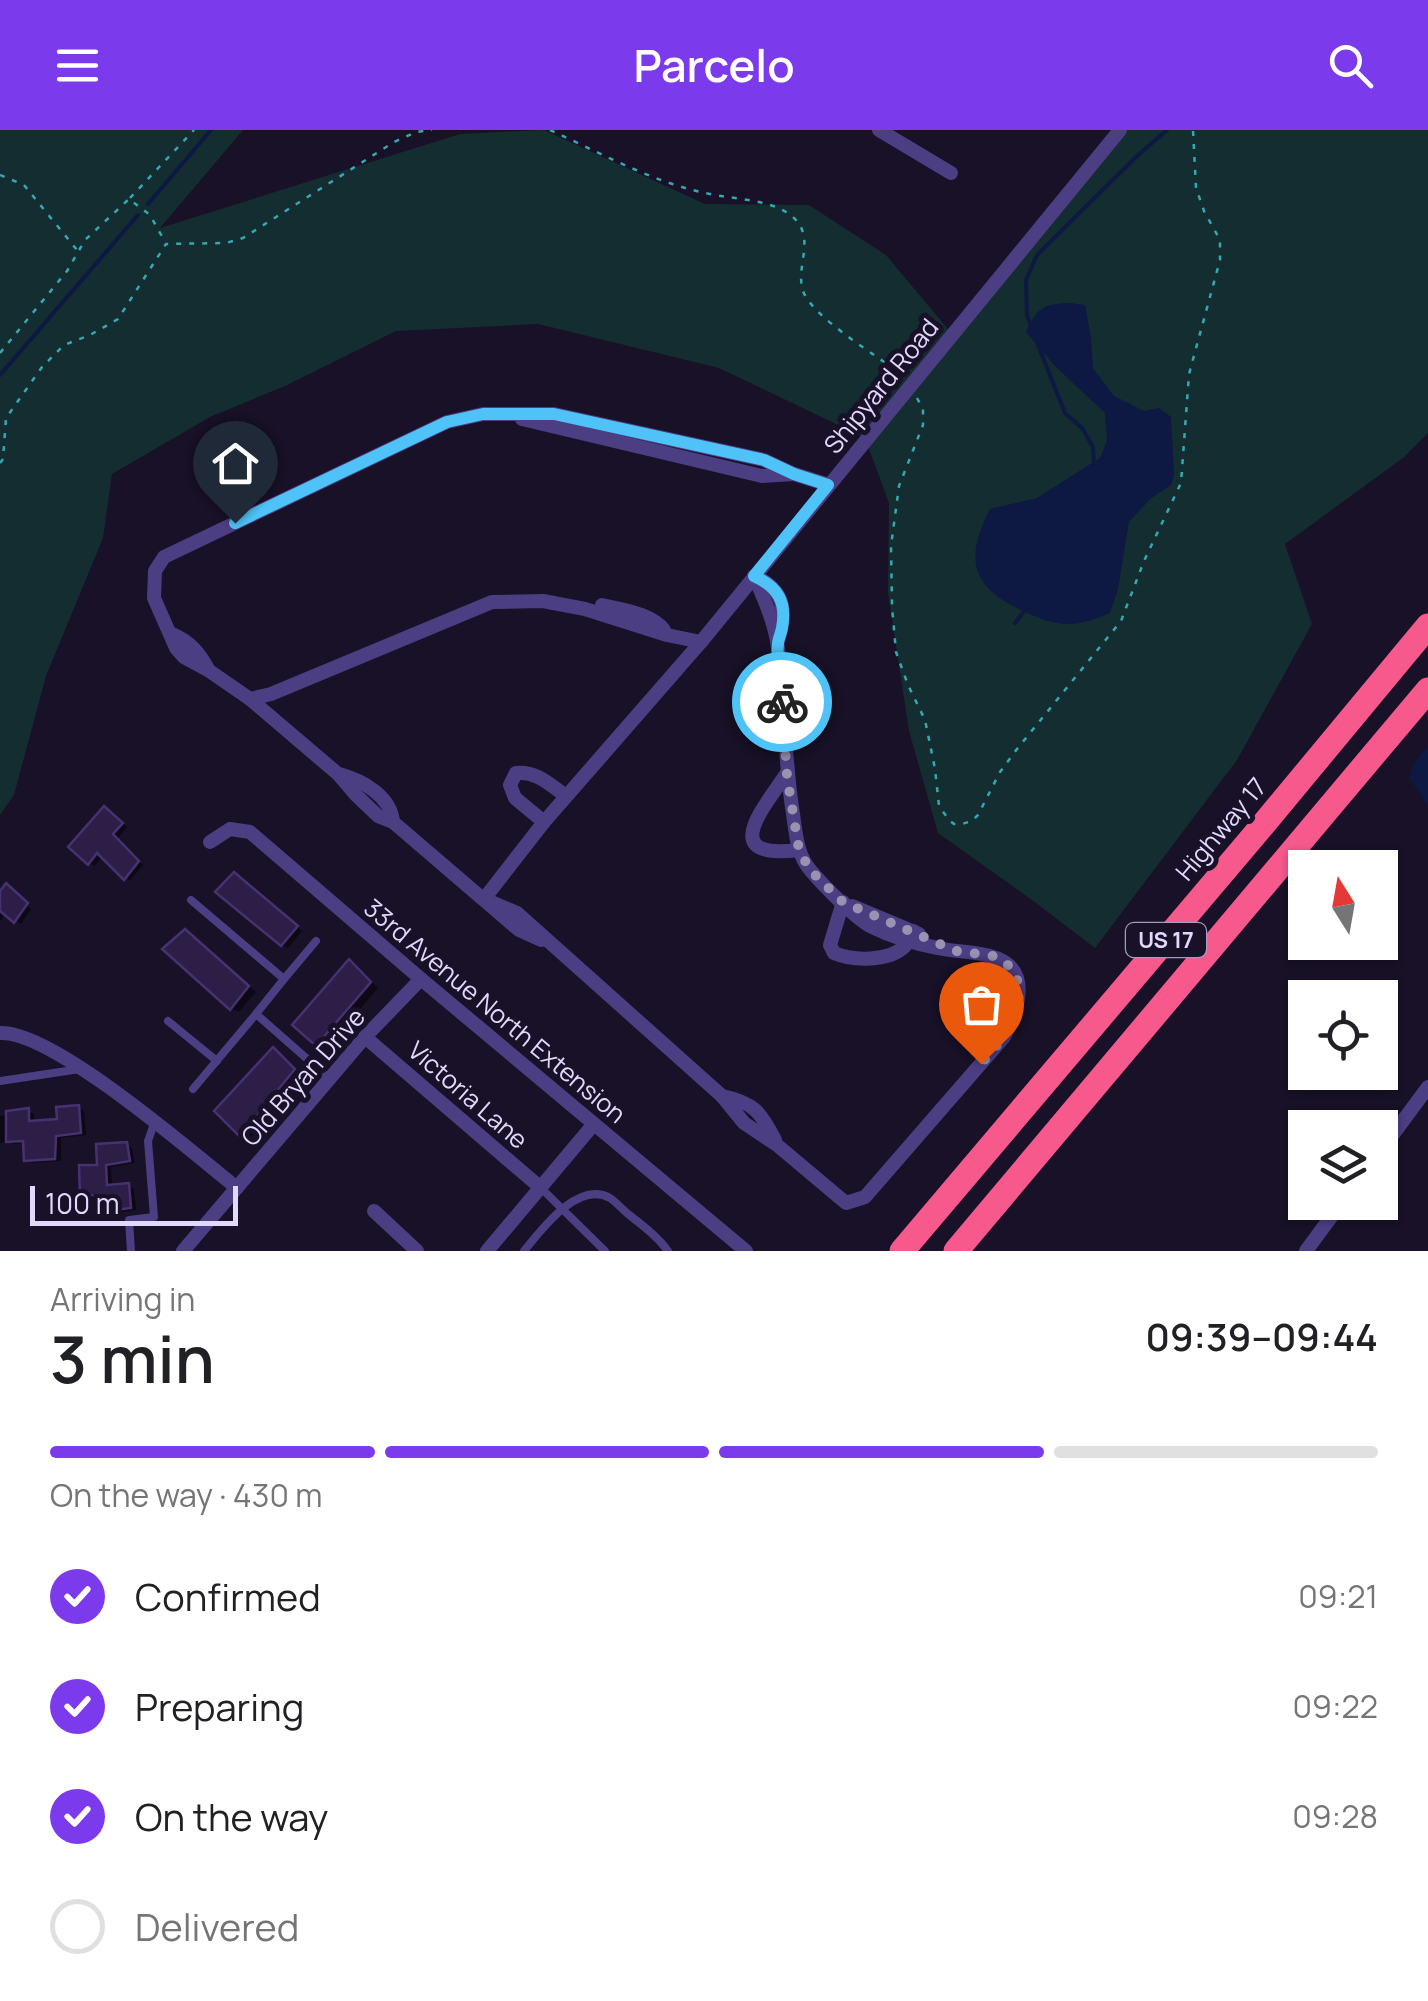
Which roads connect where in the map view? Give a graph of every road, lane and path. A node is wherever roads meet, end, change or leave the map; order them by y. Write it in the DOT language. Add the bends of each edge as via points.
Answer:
graph roads {
  1 [pos="194,130"];
  2 [pos="432,130"];
  3 [pos="550,130"];
  4 [pos="879,130"];
  5 [pos="1120,130"];
  6 [pos="1193,130"];
  7 [pos="951,173"];
  8 [pos="0,175"];
  9 [pos="130,199"];
  10 [pos="166,244"];
  11 [pos="78,251"];
  12 [pos="0,353"];
  13 [pos="910,385"];
  14 [pos="0,463"];
  15 [pos="828,485"];
  16 [pos="754,576"];
  17 [pos="1428,626"];
  18 [pos="700,642"];
  19 [pos="1428,690"];
  20 [pos="250,700"];
  21 [pos="787,773"];
  22 [pos="566,796"];
  23 [pos="544,822"];
  24 [pos="210,842"];
  25 [pos="799,850"];
  26 [pos="192,900"];
  27 [pos="484,900"];
  28 [pos="843,902"];
  29 [pos="911,936"];
  30 [pos="316,942"];
  31 [pos="284,979"];
  32 [pos="420,979"];
  33 [pos="256,1014"];
  34 [pos="168,1021"];
  35 [pos="0,1033"];
  36 [pos="365,1037"];
  37 [pos="217,1060"];
  38 [pos="80,1069"];
  39 [pos="330,1079"];
  40 [pos="0,1081"];
  41 [pos="1428,1087"];
  42 [pos="193,1090"];
  43 [pos="155,1121"];
  44 [pos="592,1124"];
  45 [pos="1398,1128"];
  46 [pos="236,1188"];
  47 [pos="541,1188"];
  48 [pos="563,1210"];
  49 [pos="374,1211"];
  50 [pos="1329,1220"];
  51 [pos="131,1251"];
  52 [pos="183,1251"];
  53 [pos="417,1251"];
  54 [pos="486,1251"];
  55 [pos="524,1251"];
  56 [pos="605,1251"];
  57 [pos="668,1251"];
  58 [pos="746,1251"];
  59 [pos="902,1251"];
  60 [pos="956,1251"];
  61 [pos="1306,1251"];
  1 -- 9 [label="path"];
  2 -- 10 [label="path" via="394,142 244,238"];
  3 -- 13 [label="path" via="681,187 786,212 806,243 800,276 808,300"];
  4 -- 7 [label="street"];
  5 -- 13 [label="street, Shipyard Road"];
  6 -- 13 [label="path" via="1196,188 1220,240 1220,260 1189,374 1180,483 1121,620 1000,772 978,815 962,824 948,820 939,806 926,720 896,652 893,533 900,486 923,425"];
  8 -- 11 [label="path" via="24,185"];
  9 -- 10 [label="path" via="150,215"];
  9 -- 11 [label="path"];
  10 -- 14 [label="path" via="118,319 64,345 42,367 6,418"];
  11 -- 12 [label="path"];
  13 -- 15 [label="street, Shipyard Road"];
  15 -- 16 [label="street, Shipyard Road"];
  15 -- 20 [label="street" via="794,474 762,476 671,447 520,418 483,414 447,422 164,557 155,571 154,598 172,634"];
  16 -- 18 [label="street, Shipyard Road"];
  16 -- 21 [label="street" via="778,644"];
  17 -- 59 [label="highway, Highway 17 / US 17"];
  18 -- 20 [label="street" via="585,609 492,602"];
  18 -- 22 [label="street, Shipyard Road"];
  19 -- 60 [label="highway, US 17"];
  20 -- 27 [label="street" via="378,816"];
  21 -- 25 [label="street"];
  21 -- 25 [label="street" via="754,822 752,837 764,850"];
  22 -- 23 [label="street, Shipyard Road"];
  22 -- 23 [label="street" via="539,777 516,773 510,785 515,798"];
  23 -- 27 [label="street, Shipyard Road"];
  24 -- 32 [label="street, 33rd Avenue North Extension" via="230,828 250,832"];
  25 -- 28 [label="street"];
  26 -- 31 [label="lane"];
  27 -- 29 [label="street" via="519,930 549,944 744,1122 846,1204 865,1197 1016,1015 1020,988 1007,964"];
  28 -- 29 [label="street" via="869,926"];
  28 -- 29 [label="street" via="830,945 834,953 893,954"];
  30 -- 31 [label="lane"];
  31 -- 33 [label="lane"];
  32 -- 36 [label="street, Old Bryan Drive"];
  32 -- 44 [label="street, 33rd Avenue North Extension"];
  33 -- 37 [label="lane"];
  33 -- 39 [label="lane"];
  34 -- 37 [label="lane"];
  35 -- 38 [label="street" via="51,1049"];
  36 -- 39 [label="street, Old Bryan Drive"];
  36 -- 47 [label="street, Victoria Lane"];
  37 -- 42 [label="lane"];
  38 -- 40 [label="lane"];
  38 -- 43 [label="street"];
  39 -- 46 [label="street, Old Bryan Drive"];
  41 -- 45 [label="street"];
  43 -- 46 [label="street"];
  43 -- 51 [label="lane" via="148,1141 154,1217 129,1220"];
  44 -- 47 [label="street"];
  44 -- 58 [label="street, 33rd Avenue North Extension"];
  46 -- 52 [label="street, Old Bryan Drive"];
  47 -- 48 [label="lane"];
  47 -- 54 [label="street"];
  48 -- 55 [label="lane"];
  48 -- 56 [label="lane"];
  48 -- 57 [label="lane" via="590,1193 608,1197"];
  49 -- 53 [label="street"];
  50 -- 61 [label="street"];
}
